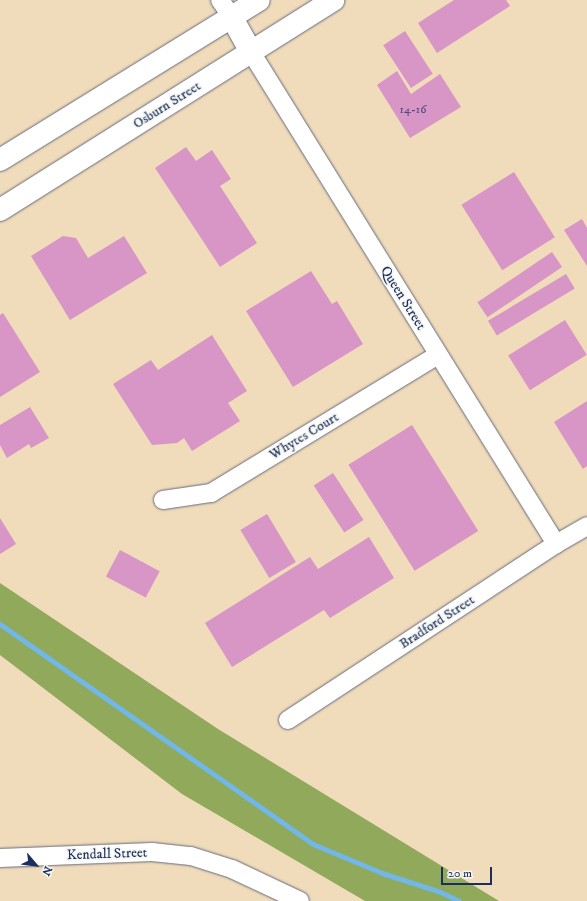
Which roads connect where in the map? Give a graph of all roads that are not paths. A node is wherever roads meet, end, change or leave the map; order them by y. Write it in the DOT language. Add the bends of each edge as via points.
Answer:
graph roads {
  1 [pos="259,0"];
  2 [pos="334,0"];
  3 [pos="226,8"];
  4 [pos="251,52"];
  5 [pos="0,160"];
  6 [pos="0,210"];
  7 [pos="438,354"];
  8 [pos="163,500"];
  9 [pos="587,526"];
  10 [pos="556,544"];
  11 [pos="288,720"];
  12 [pos="0,858"];
  13 [pos="300,901"];
  1 -- 3 [label="street"];
  2 -- 4 [label="street, Osburn Street"];
  3 -- 4 [label="street"];
  3 -- 5 [label="street"];
  4 -- 6 [label="street, Osburn Street"];
  4 -- 7 [label="street, Queen Street"];
  7 -- 8 [label="street, Whytes Court" via="211,493"];
  7 -- 10 [label="street, Queen Street"];
  9 -- 10 [label="street, Bradford Street"];
  10 -- 11 [label="street, Bradford Street"];
  12 -- 13 [label="street, Kendall Street" via="152,852 191,856 232,869"];
}
